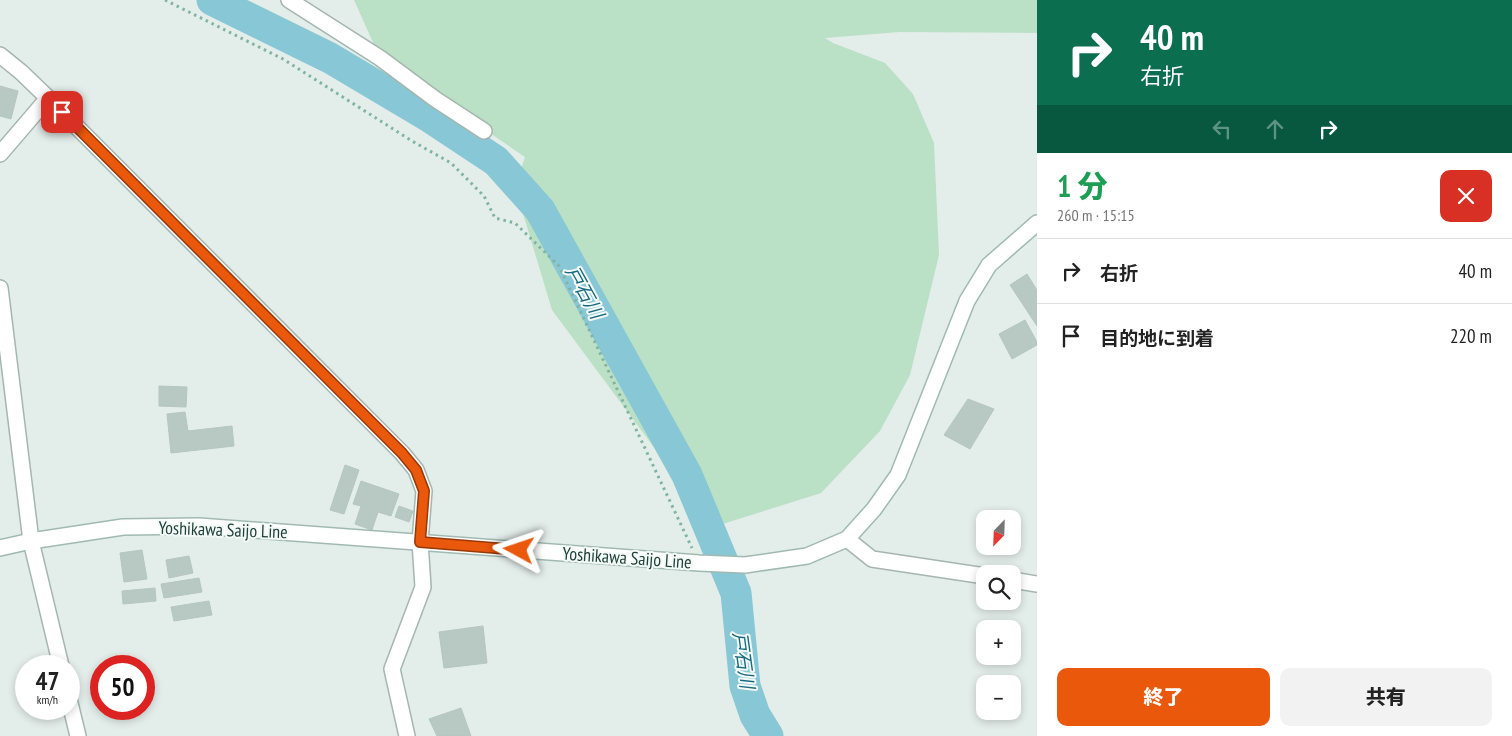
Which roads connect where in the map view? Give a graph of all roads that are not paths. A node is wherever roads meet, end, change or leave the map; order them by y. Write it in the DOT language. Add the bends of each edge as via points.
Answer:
graph roads {
  1 [pos="289,0"];
  2 [pos="0,55"];
  3 [pos="48,98"];
  4 [pos="484,131"];
  5 [pos="0,154"];
  6 [pos="1037,223"];
  7 [pos="0,288"];
  8 [pos="847,538"];
  9 [pos="31,541"];
  10 [pos="420,542"];
  11 [pos="0,548"];
  12 [pos="976,575"];
  13 [pos="1021,581"];
  14 [pos="1037,584"];
  15 [pos="58,655"];
  16 [pos="74,720"];
  17 [pos="78,736"];
  18 [pos="407,736"];
  1 -- 4 [label="street" via="380,58"];
  2 -- 3 [label="street"];
  3 -- 5 [label="street"];
  3 -- 10 [label="street" via="412,464 424,491"];
  6 -- 8 [label="street, Yoshikawa Saijo Line" via="989,265 971,294 898,475 874,509"];
  7 -- 9 [label="street"];
  8 -- 10 [label="street, Yoshikawa Saijo Line" via="807,556 745,565"];
  8 -- 12 [label="street" via="872,559"];
  9 -- 10 [label="street, Yoshikawa Saijo Line" via="123,527 199,526"];
  9 -- 11 [label="street, Yoshikawa Saijo Line"];
  9 -- 15 [label="street"];
  10 -- 18 [label="street" via="422,587 392,669"];
  13 -- 14 [label="street"];
  16 -- 17 [label="street"];
}
